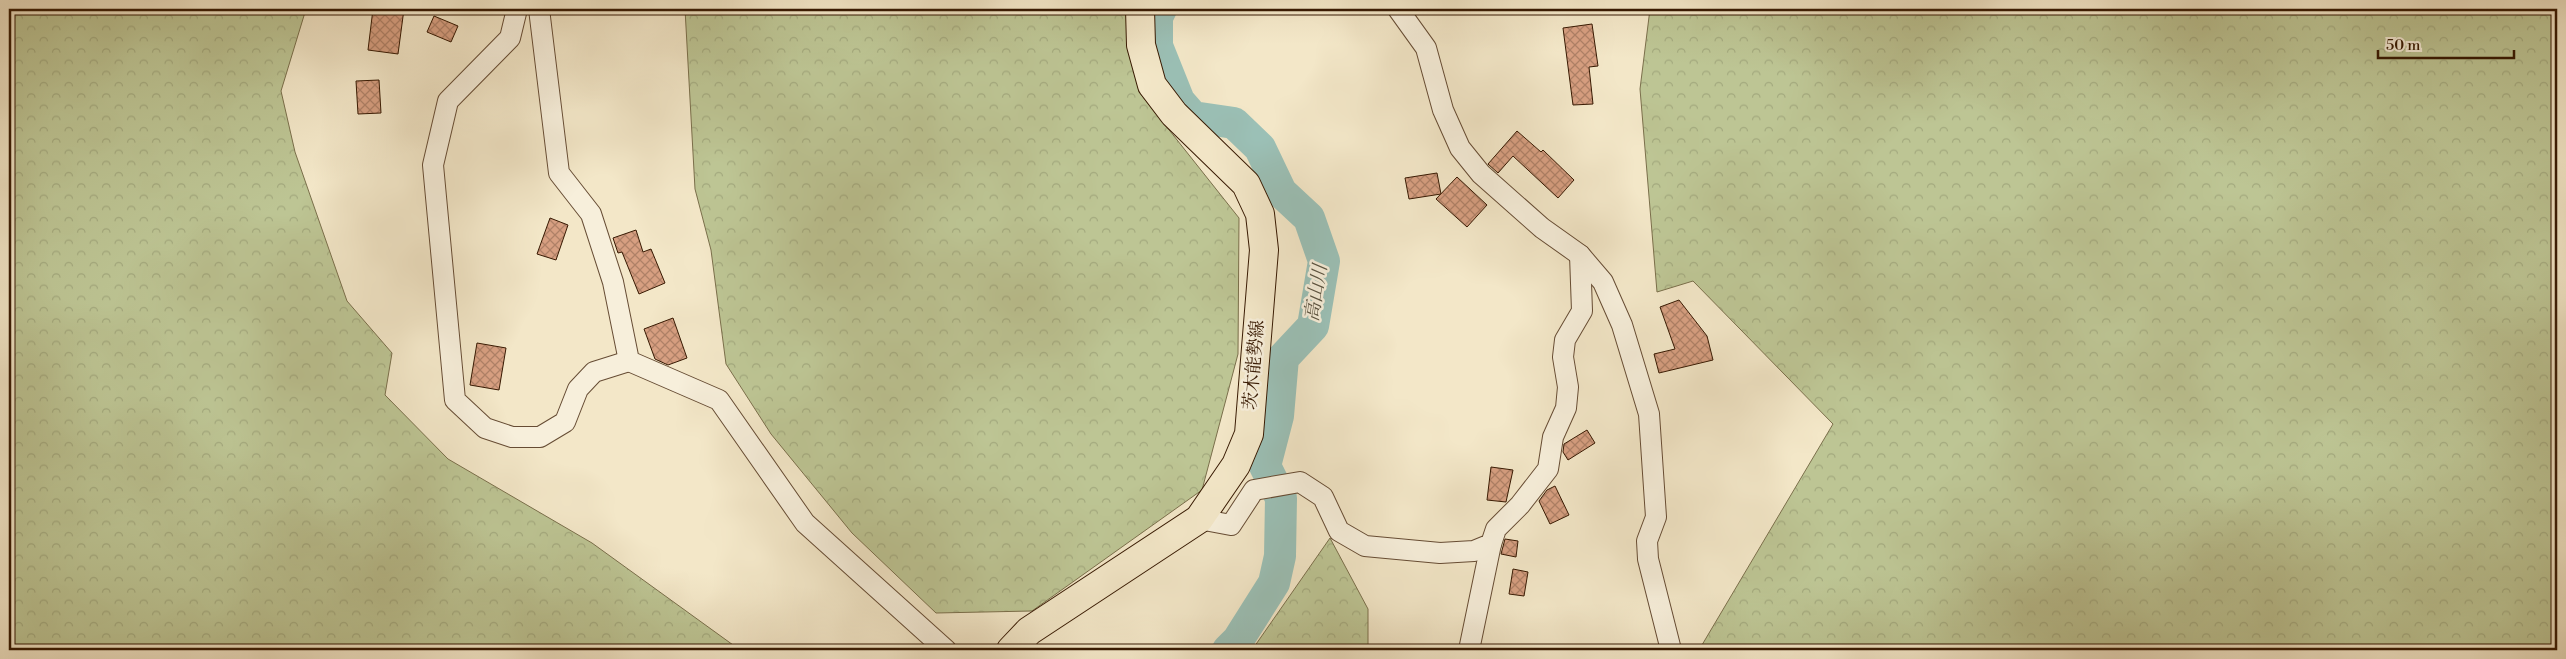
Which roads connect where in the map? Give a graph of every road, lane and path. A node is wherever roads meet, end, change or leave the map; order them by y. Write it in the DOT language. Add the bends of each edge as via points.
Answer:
graph roads {
  1 [pos="517,9"];
  2 [pos="539,9"];
  3 [pos="1140,9"];
  4 [pos="1398,9"];
  5 [pos="1580,255"];
  6 [pos="629,361"];
  7 [pos="1199,519"];
  8 [pos="1491,544"];
  9 [pos="946,650"];
  10 [pos="1011,650"];
  11 [pos="1469,650"];
  12 [pos="1672,650"];
  1 -- 6 [label="street" via="510,38 448,101 433,165 455,400 484,428 512,437 540,437 565,422 578,389 594,372"];
  2 -- 6 [label="street" via="559,173 591,214 613,282"];
  3 -- 7 [label="main road, 茨木能勢線" via="1141,45 1152,85 1174,114 1246,184 1260,214 1264,250 1249,434 1236,465"];
  4 -- 5 [label="street" via="1426,48 1443,110 1460,148 1481,174 1542,228"];
  5 -- 8 [label="street" via="1582,311 1565,340 1566,408 1553,437 1548,469 1496,529"];
  5 -- 12 [label="street" via="1604,282 1622,325 1649,414 1656,517 1647,541 1648,559"];
  6 -- 9 [label="street" via="719,400 805,523"];
  7 -- 8 [label="street" via="1231,525 1254,490 1300,482 1323,496 1339,531 1365,546 1440,553 1474,551"];
  7 -- 10 [label="main road, 茨木能勢線" via="1029,631"];
  8 -- 11 [label="street"];
}
